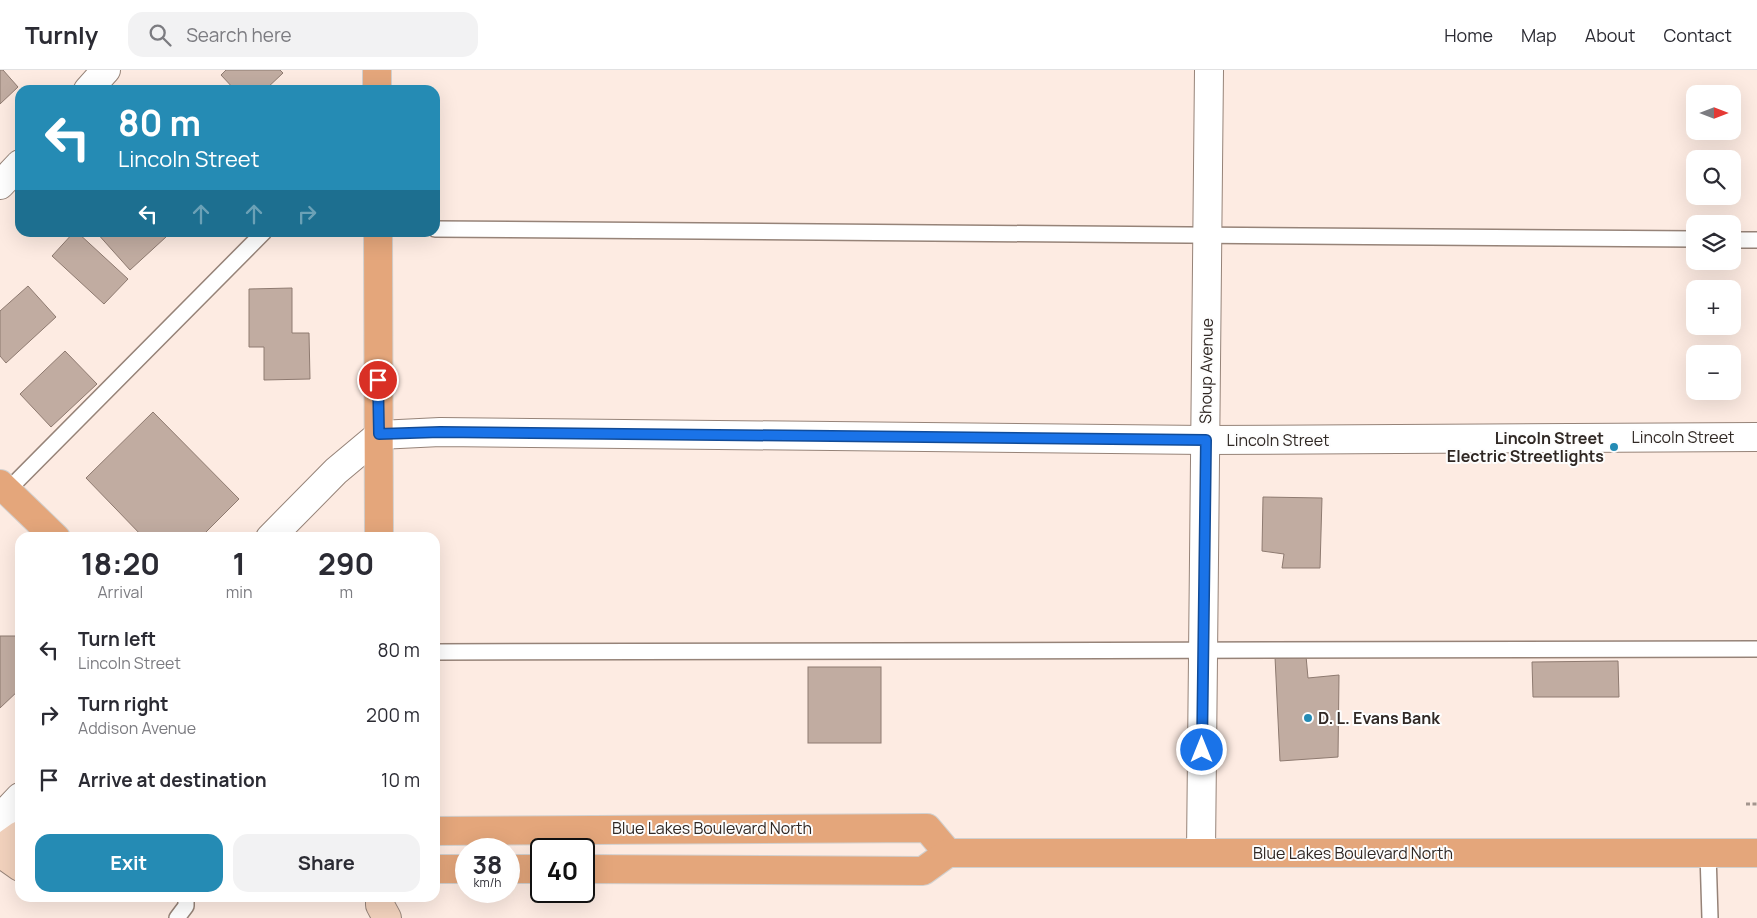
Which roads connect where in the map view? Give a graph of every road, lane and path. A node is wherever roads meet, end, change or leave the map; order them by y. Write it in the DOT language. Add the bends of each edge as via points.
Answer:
graph roads {
  1 [pos="106,70"];
  2 [pos="377,70"];
  3 [pos="1209,70"];
  4 [pos="92,85"];
  5 [pos="377,85"];
  6 [pos="15,169"];
  7 [pos="0,185"];
  8 [pos="440,229"];
  9 [pos="1208,235"];
  10 [pos="259,237"];
  11 [pos="378,237"];
  12 [pos="1686,239"];
  13 [pos="1741,240"];
  14 [pos="1757,240"];
  15 [pos="379,434"];
  16 [pos="1757,437"];
  17 [pos="1206,440"];
  18 [pos="2,491"];
  19 [pos="49,532"];
  20 [pos="276,532"];
  21 [pos="379,532"];
  22 [pos="1757,649"];
  23 [pos="1203,650"];
  24 [pos="440,652"];
  25 [pos="15,802"];
  26 [pos="1746,804"];
  27 [pos="1757,804"];
  28 [pos="0,818"];
  29 [pos="440,831"];
  30 [pos="15,838"];
  31 [pos="0,849"];
  32 [pos="1201,852"];
  33 [pos="0,853"];
  34 [pos="948,853"];
  35 [pos="1708,853"];
  36 [pos="1757,853"];
  37 [pos="15,864"];
  38 [pos="440,869"];
  39 [pos="455,869"];
  40 [pos="595,869"];
  41 [pos="186,902"];
  42 [pos="177,918"];
  43 [pos="1710,918"];
  1 -- 4 [label="street"];
  2 -- 5 [label="main road"];
  3 -- 9 [label="street, Shoup Avenue"];
  6 -- 7 [label="street"];
  8 -- 9 [label="lane"];
  9 -- 12 [label="lane"];
  9 -- 17 [label="street, Shoup Avenue"];
  10 -- 18 [label="lane"];
  11 -- 15 [label="main road"];
  13 -- 14 [label="lane"];
  15 -- 17 [label="street, Lincoln Street"];
  15 -- 20 [label="street" via="336,471"];
  15 -- 21 [label="main road"];
  16 -- 17 [label="street, Lincoln Street"];
  17 -- 23 [label="street, Shoup Avenue"];
  18 -- 19 [label="main road"];
  22 -- 23 [label="lane"];
  23 -- 24 [label="lane"];
  23 -- 32 [label="street, Shoup Avenue"];
  25 -- 28 [label="street"];
  26 -- 27 [label="path"];
  29 -- 34 [label="main road, Blue Lakes Boulevard North" via="927,828"];
  30 -- 31 [label="main road"];
  32 -- 34 [label="main road, Blue Lakes Boulevard North"];
  32 -- 35 [label="main road, Blue Lakes Boulevard North"];
  33 -- 37 [label="main road"];
  34 -- 40 [label="main road" via="924,871"];
  35 -- 36 [label="main road, Blue Lakes Boulevard North"];
  35 -- 43 [label="lane"];
  38 -- 39 [label="main road"];
  41 -- 42 [label="lane"];
}
